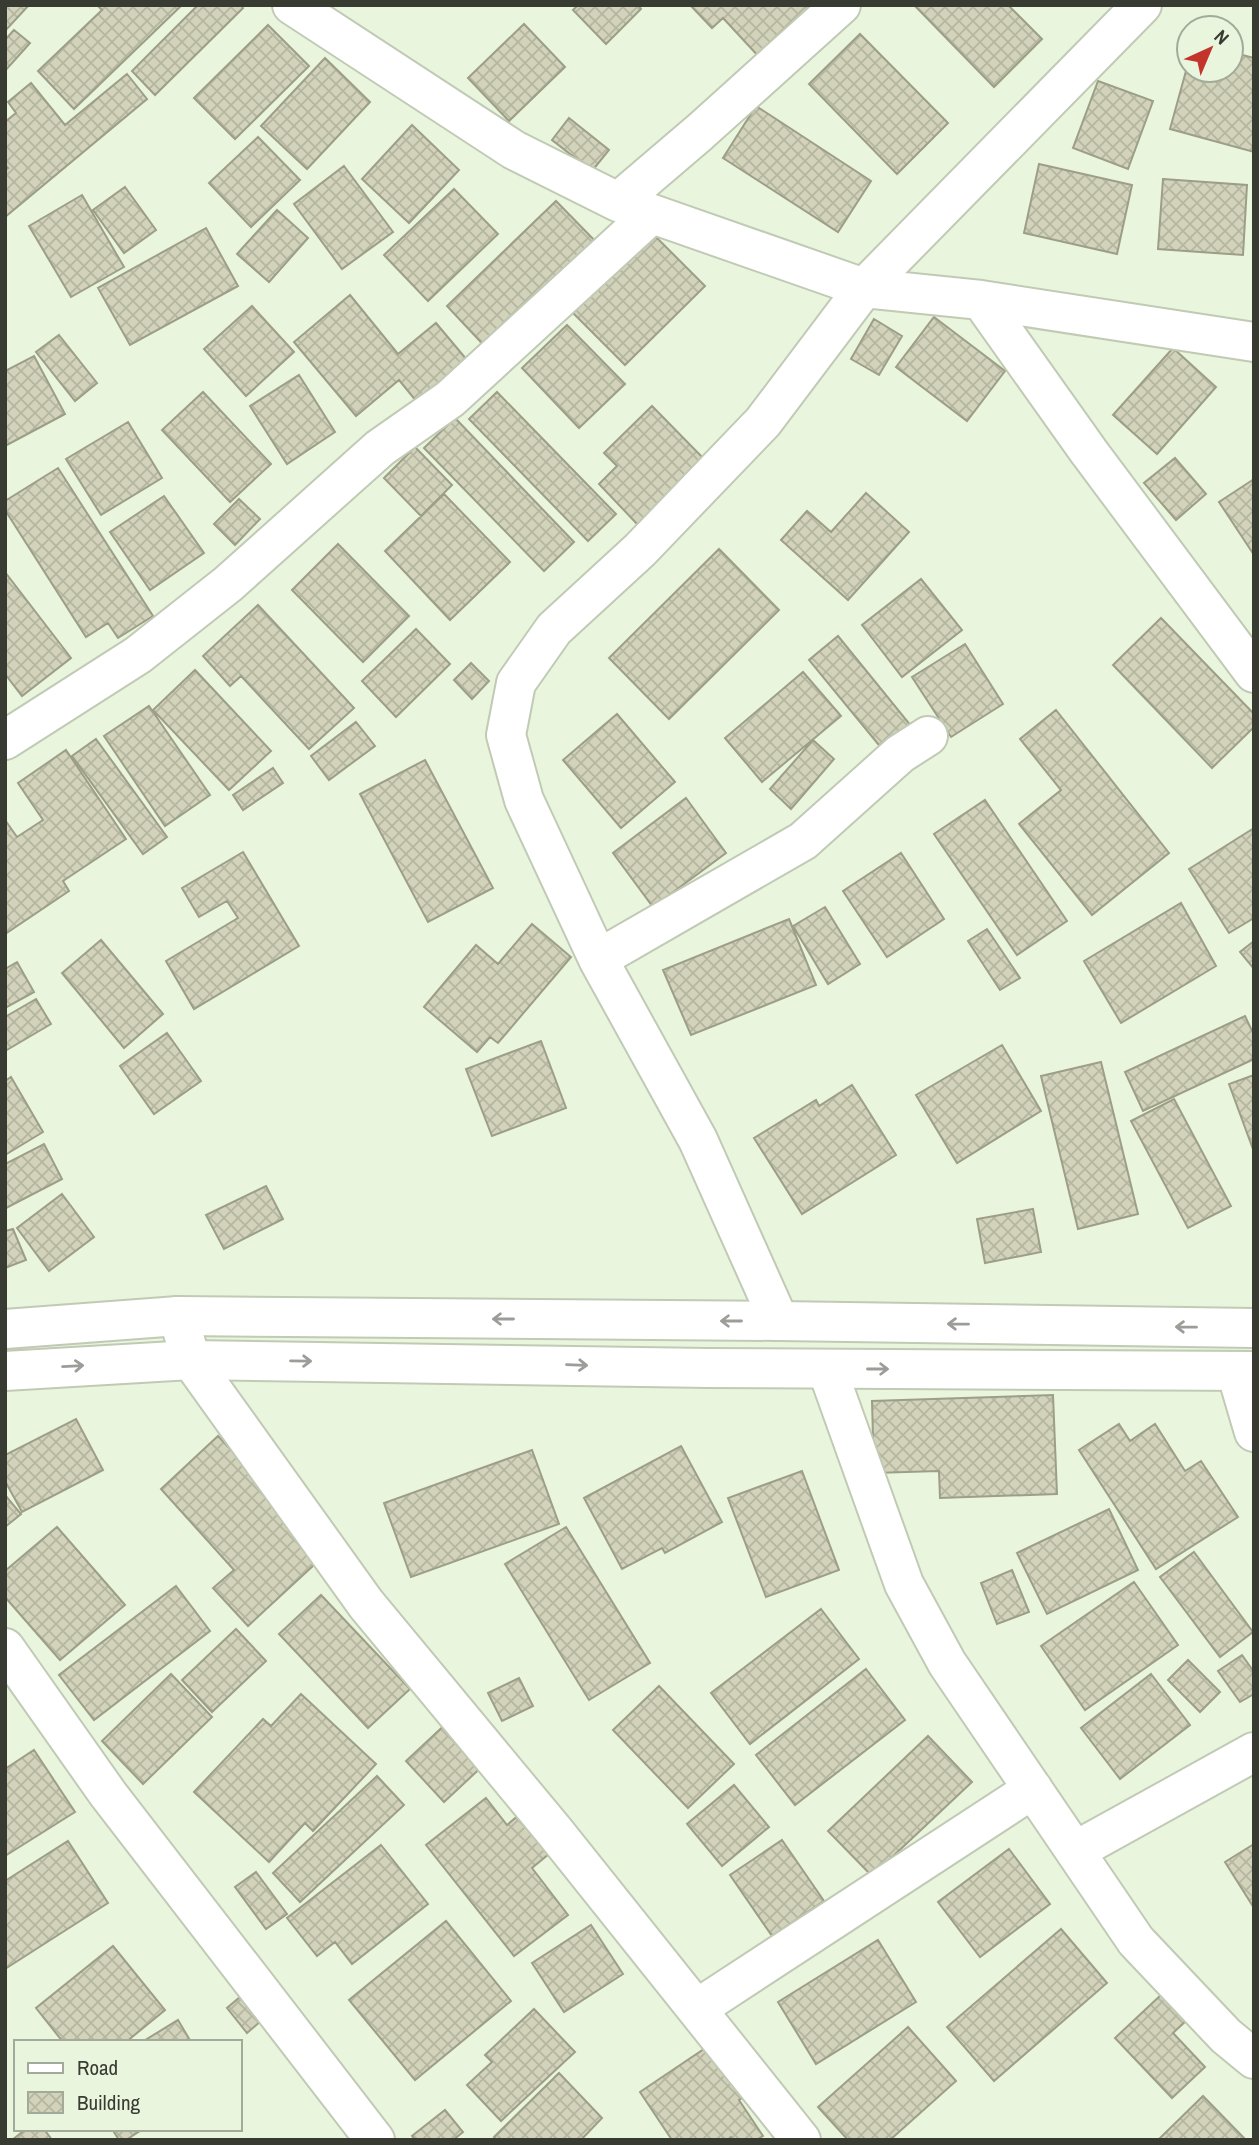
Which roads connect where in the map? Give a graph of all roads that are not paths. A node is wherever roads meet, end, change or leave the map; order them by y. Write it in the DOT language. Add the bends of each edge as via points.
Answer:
graph roads {
  1 [pos="292,5"];
  2 [pos="841,5"];
  3 [pos="1142,5"];
  4 [pos="634,207"];
  5 [pos="864,288"];
  6 [pos="981,300"];
  7 [pos="1254,342"];
  8 [pos="1254,673"];
  9 [pos="928,736"];
  10 [pos="5,740"];
  11 [pos="598,959"];
  12 [pos="178,1316"];
  13 [pos="779,1321"];
  14 [pos="1254,1328"];
  15 [pos="5,1329"];
  16 [pos="191,1360"];
  17 [pos="827,1369"];
  18 [pos="5,1371"];
  19 [pos="1245,1371"];
  20 [pos="1254,1432"];
  21 [pos="5,1648"];
  22 [pos="1254,1752"];
  23 [pos="1033,1789"];
  24 [pos="1075,1851"];
  25 [pos="698,2008"];
  26 [pos="1254,2059"];
  27 [pos="375,2140"];
  28 [pos="801,2140"];
  1 -- 4 [label="street" via="514,150"];
  2 -- 4 [label="street" via="700,132"];
  3 -- 5 [label="street"];
  4 -- 5 [label="street"];
  4 -- 10 [label="street" via="645,220 450,398 380,448 228,584 138,654"];
  5 -- 6 [label="street"];
  5 -- 11 [label="street" via="764,422 640,550 554,629 516,683 506,735 524,800"];
  6 -- 7 [label="street"];
  6 -- 8 [label="street"];
  9 -- 11 [label="street" via="900,754 803,841"];
  11 -- 13 [label="street" via="698,1140"];
  13 -- 12 [label="street, one-way"];
  12 -- 15 [label="street"];
  12 -- 16 [label="street"];
  14 -- 13 [label="street, one-way"];
  16 -- 17 [label="street, one-way"];
  18 -- 16 [label="street, one-way"];
  16 -- 25 [label="street" via="366,1604"];
  17 -- 19 [label="street, one-way"];
  17 -- 23 [label="street" via="904,1584 947,1663"];
  19 -- 20 [label="street"];
  21 -- 27 [label="street" via="108,1794"];
  22 -- 24 [label="street"];
  23 -- 24 [label="street"];
  23 -- 25 [label="street"];
  24 -- 26 [label="street" via="1136,1941 1226,2036"];
  25 -- 28 [label="street"];
}
